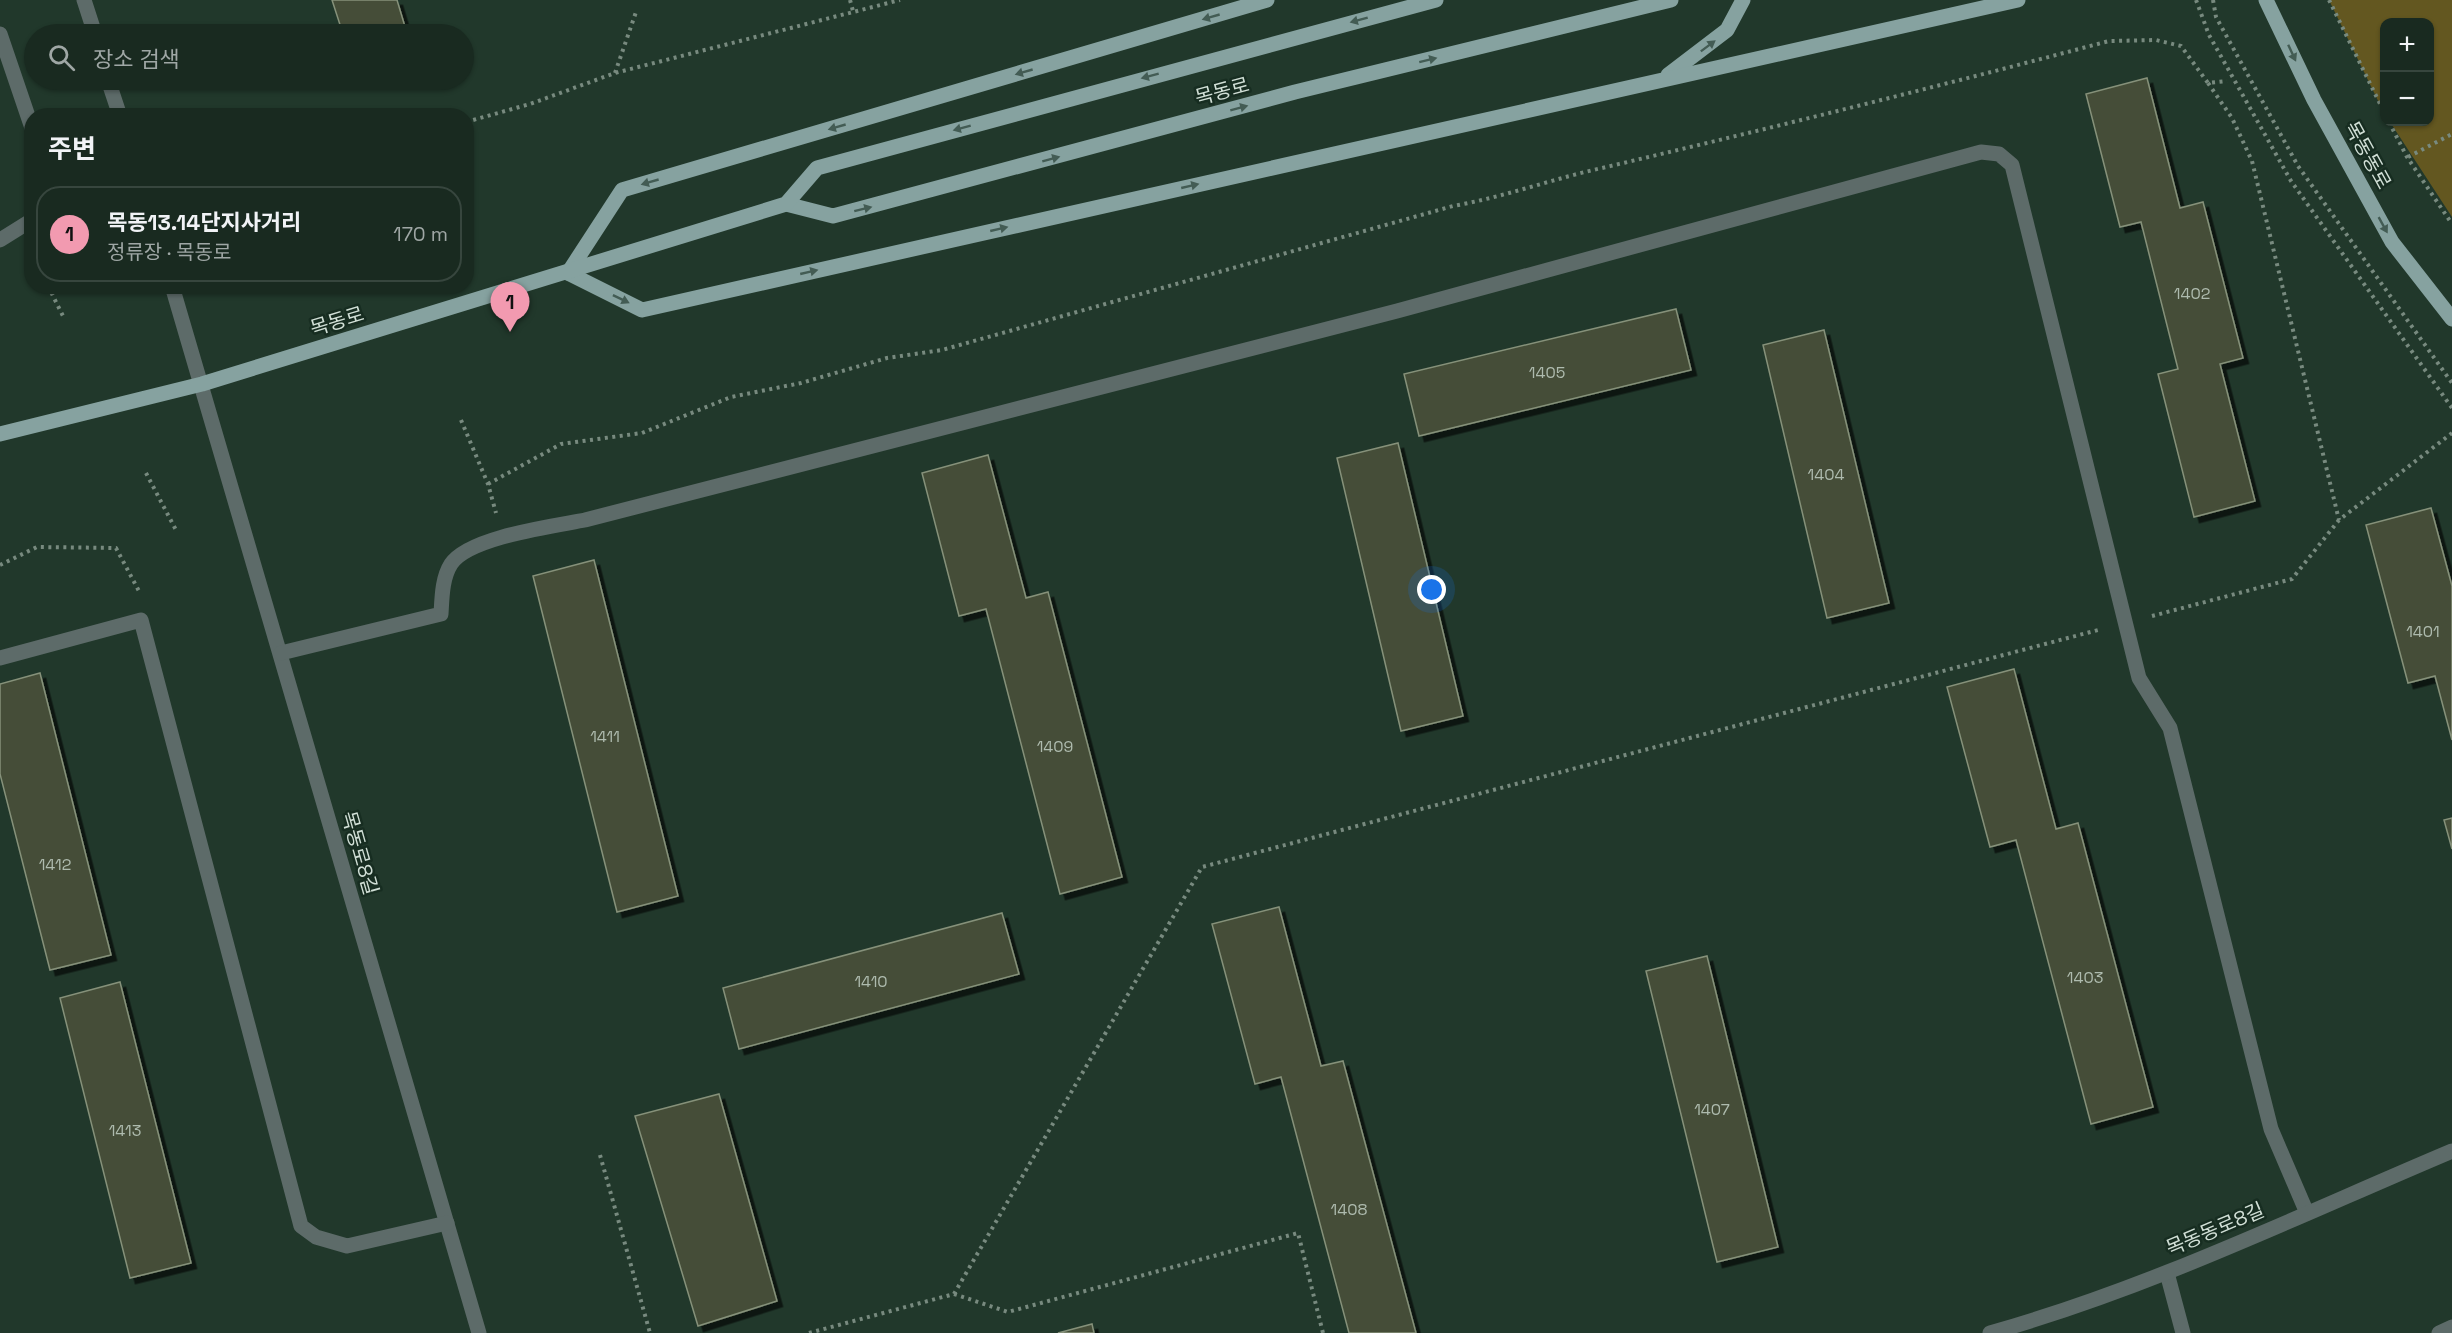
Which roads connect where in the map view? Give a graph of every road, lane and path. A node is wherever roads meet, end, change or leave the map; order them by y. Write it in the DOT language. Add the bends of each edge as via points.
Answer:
graph roads {
  1 [pos="84,0"];
  2 [pos="850,0"];
  3 [pos="900,0"];
  4 [pos="1267,0"];
  5 [pos="1436,0"];
  6 [pos="1671,0"];
  7 [pos="1743,0"];
  8 [pos="2018,0"];
  9 [pos="2196,0"];
  10 [pos="2213,0"];
  11 [pos="2266,0"];
  12 [pos="2329,0"];
  13 [pos="853,11"];
  14 [pos="636,12"];
  15 [pos="92,24"];
  16 [pos="0,34"];
  17 [pos="615,73"];
  18 [pos="1661,81"];
  19 [pos="2227,81"];
  20 [pos="2208,83"];
  21 [pos="111,90"];
  22 [pos="2380,102"];
  23 [pos="25,108"];
  24 [pos="117,108"];
  25 [pos="474,120"];
  26 [pos="2391,126"];
  27 [pos="2452,134"];
  28 [pos="2407,158"];
  29 [pos="786,204"];
  30 [pos="2452,224"];
  31 [pos="24,225"];
  32 [pos="0,240"];
  33 [pos="568,273"];
  34 [pos="52,294"];
  35 [pos="174,294"];
  36 [pos="64,318"];
  37 [pos="2452,319"];
  38 [pos="2452,383"];
  39 [pos="202,384"];
  40 [pos="2452,408"];
  41 [pos="460,420"];
  42 [pos="2452,433"];
  43 [pos="0,434"];
  44 [pos="146,473"];
  45 [pos="488,484"];
  46 [pos="2339,520"];
  47 [pos="177,532"];
  48 [pos="503,537"];
  49 [pos="0,565"];
  50 [pos="2141,619"];
  51 [pos="141,620"];
  52 [pos="2106,628"];
  53 [pos="281,653"];
  54 [pos="0,657"];
  55 [pos="2452,1151"];
  56 [pos="600,1155"];
  57 [pos="2307,1213"];
  58 [pos="447,1223"];
  59 [pos="2167,1273"];
  60 [pos="954,1294"];
  61 [pos="2452,1327"];
  62 [pos="479,1333"];
  63 [pos="650,1333"];
  64 [pos="809,1333"];
  65 [pos="1323,1333"];
  66 [pos="1990,1333"];
  67 [pos="2183,1333"];
  68 [pos="2439,1333"];
  1 -- 15 [label="street"];
  2 -- 13 [label="path"];
  3 -- 13 [label="path"];
  4 -- 33 [label="main road, one-way" via="622,190"];
  5 -- 29 [label="main road, 목동로, one-way" via="817,168"];
  29 -- 6 [label="main road, 목동로, one-way" via="833,216 1295,92"];
  18 -- 7 [label="main road, one-way" via="1727,30"];
  8 -- 18 [label="main road"];
  9 -- 40 [label="path" via="2209,35 2291,181"];
  10 -- 38 [label="path" via="2216,17 2298,166"];
  11 -- 37 [label="main road, 목동동로, one-way" via="2314,100 2392,242"];
  12 -- 22 [label="path"];
  13 -- 17 [label="path"];
  14 -- 17 [label="path"];
  16 -- 23 [label="street"];
  17 -- 25 [label="path"];
  33 -- 18 [label="main road, one-way" via="642,310"];
  19 -- 20 [label="path"];
  20 -- 45 [label="path" via="2181,46 2156,40 2109,41 1827,116 1577,173 942,350 887,358 801,383 731,397 642,433 561,444"];
  20 -- 46 [label="path" via="2232,118 2252,161"];
  21 -- 24 [label="street"];
  26 -- 28 [label="path"];
  27 -- 28 [label="path"];
  28 -- 30 [label="path"];
  29 -- 33 [label="main road, 목동로"];
  31 -- 32 [label="street"];
  33 -- 39 [label="main road, 목동로"];
  34 -- 36 [label="path"];
  35 -- 39 [label="street, 목동로8길"];
  39 -- 43 [label="main road, 목동로"];
  39 -- 53 [label="street, 목동로8길"];
  41 -- 45 [label="path"];
  42 -- 46 [label="path"];
  44 -- 47 [label="path"];
  45 -- 48 [label="path"];
  46 -- 50 [label="path" via="2292,579"];
  48 -- 53 [label="street" via="465,553 451,564 442,588 441,614"];
  48 -- 57 [label="street" via="585,520 1397,311 1981,152 1999,154 2012,165 2139,678 2170,728 2271,1130"];
  49 -- 51 [label="path" via="37,547 116,548 148,608"];
  51 -- 54 [label="street"];
  51 -- 58 [label="street" via="301,1226 316,1237 347,1246"];
  52 -- 60 [label="path" via="1202,867"];
  53 -- 58 [label="street, 목동로8길"];
  55 -- 57 [label="street, 목동동로8길"];
  56 -- 63 [label="path"];
  57 -- 59 [label="street, 목동동로8길"];
  58 -- 62 [label="street, 목동로8길"];
  59 -- 66 [label="street, 목동동로8길"];
  59 -- 67 [label="street"];
  60 -- 64 [label="path"];
  60 -- 65 [label="path" via="1008,1312 1298,1233"];
  61 -- 68 [label="street"];
}
